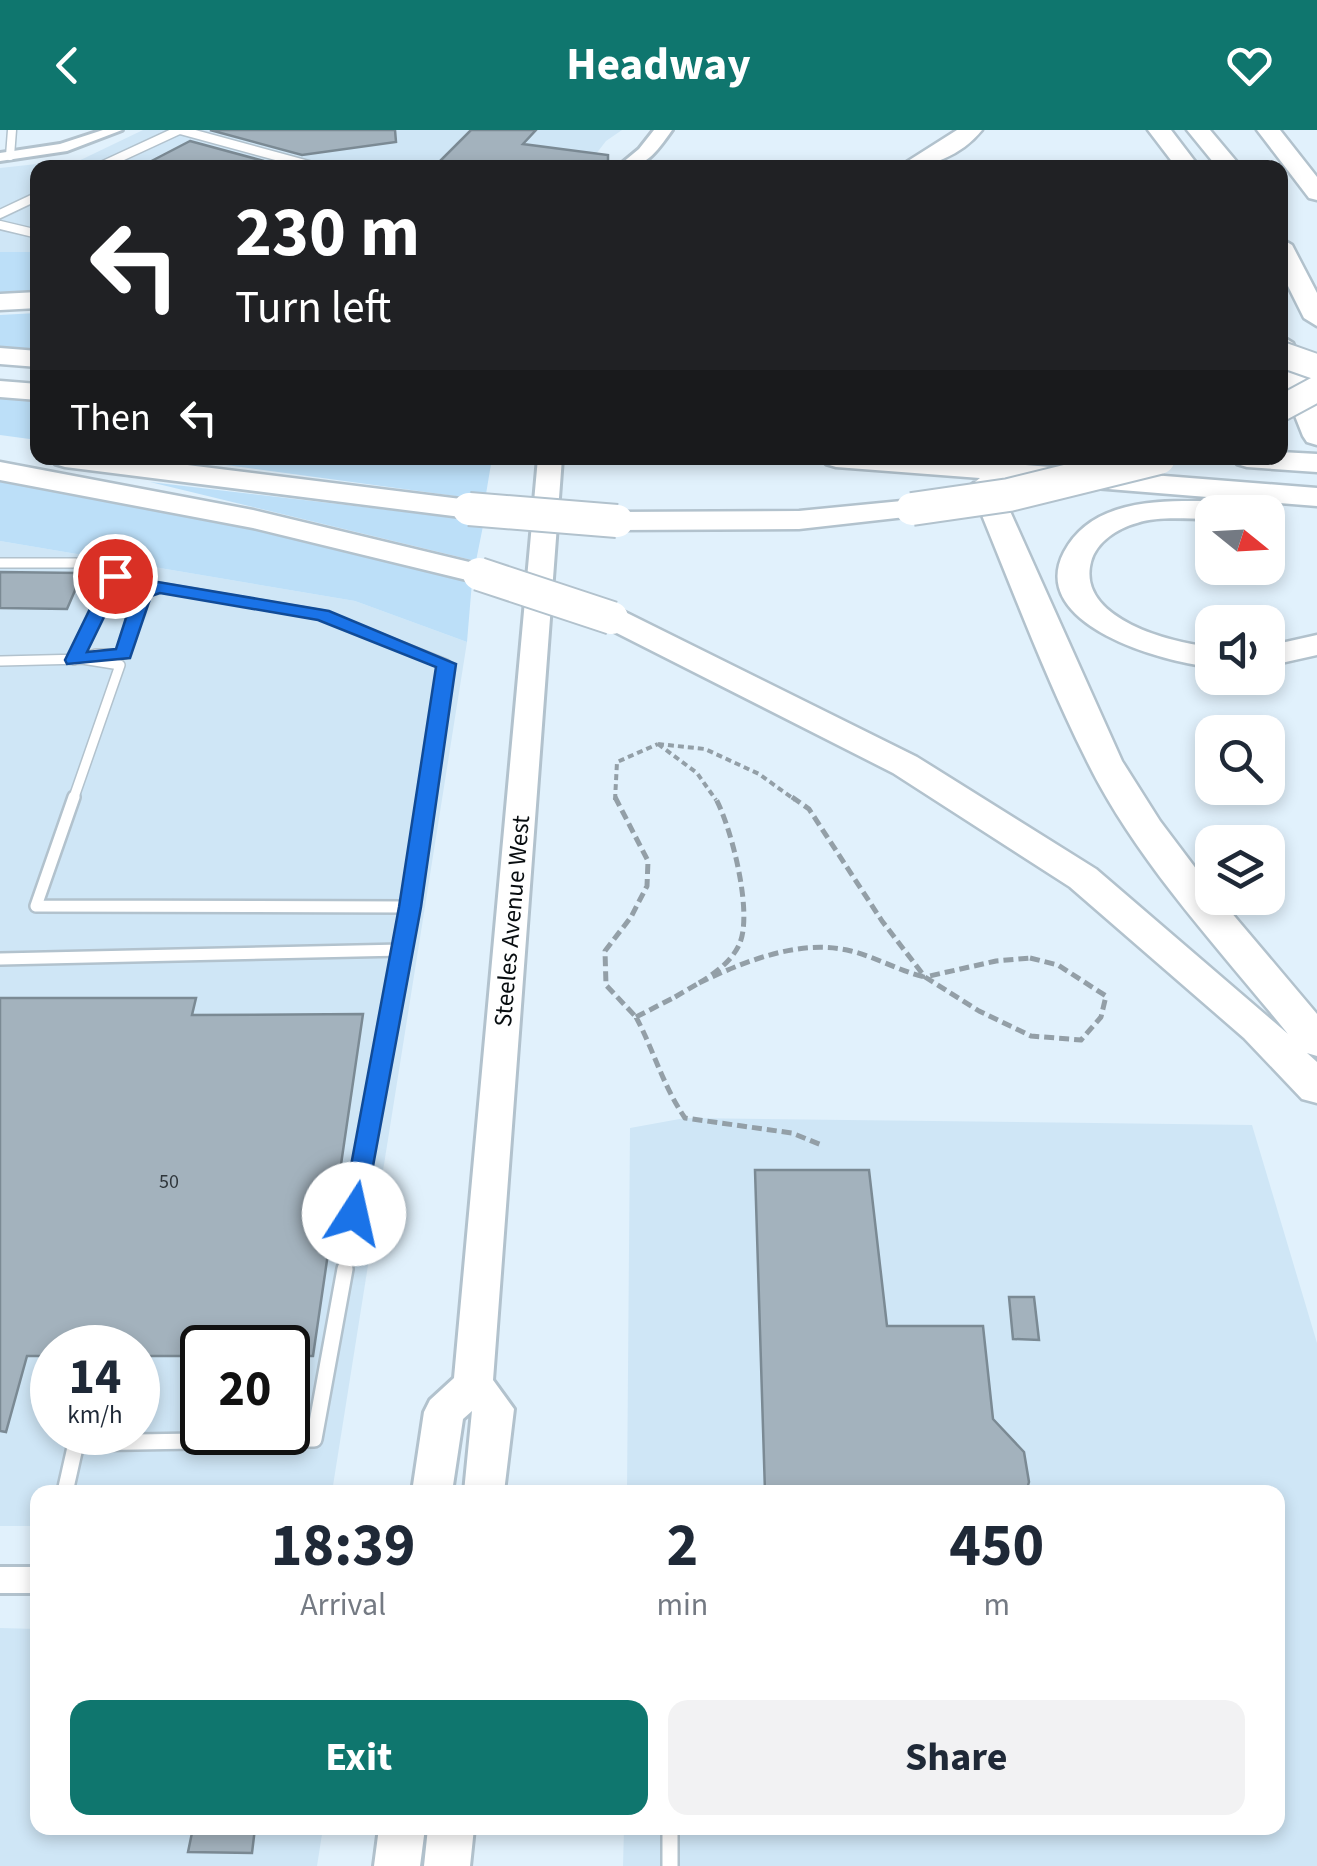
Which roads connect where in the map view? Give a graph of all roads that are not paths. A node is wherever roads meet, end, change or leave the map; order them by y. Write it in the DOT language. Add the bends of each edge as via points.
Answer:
graph roads {
  1 [pos="12,130"];
  2 [pos="116,130"];
  3 [pos="180,130"];
  4 [pos="663,130"];
  5 [pos="971,130"];
  6 [pos="1159,130"];
  7 [pos="1198,130"];
  8 [pos="1268,130"];
  9 [pos="3,159"];
  10 [pos="114,160"];
  11 [pos="291,160"];
  12 [pos="646,160"];
  13 [pos="923,160"];
  14 [pos="1183,160"];
  15 [pos="1224,160"];
  16 [pos="1317,193"];
  17 [pos="30,200"];
  18 [pos="0,214"];
  19 [pos="0,225"];
  20 [pos="30,232"];
  21 [pos="1288,261"];
  22 [pos="30,300"];
  23 [pos="0,302"];
  24 [pos="1317,318"];
  25 [pos="0,356"];
  26 [pos="1288,357"];
  27 [pos="30,358"];
  28 [pos="1288,363"];
  29 [pos="1317,367"];
  30 [pos="0,389"];
  31 [pos="1317,389"];
  32 [pos="30,391"];
  33 [pos="1288,405"];
  34 [pos="1317,436"];
  35 [pos="0,450"];
  36 [pos="30,453"];
  37 [pos="1288,461"];
  38 [pos="1317,463"];
  39 [pos="120,465"];
  40 [pos="549,465"];
  41 [pos="906,465"];
  42 [pos="1131,465"];
  43 [pos="0,471"];
  44 [pos="985,486"];
  45 [pos="1207,495"];
  46 [pos="1317,497"];
  47 [pos="1285,501"];
  48 [pos="1285,504"];
  49 [pos="1195,508"];
  50 [pos="1317,512"];
  51 [pos="0,563"];
  52 [pos="1317,645"];
  53 [pos="1285,652"];
  54 [pos="1195,653"];
  55 [pos="78,660"];
  56 [pos="0,662"];
  57 [pos="410,907"];
  58 [pos="402,950"];
  59 [pos="0,959"];
  60 [pos="1317,1042"];
  61 [pos="1317,1088"];
  62 [pos="473,1385"];
  63 [pos="67,1485"];
  64 [pos="433,1485"];
  65 [pos="485,1485"];
  66 [pos="0,1580"];
  67 [pos="30,1580"];
  68 [pos="401,1835"];
  69 [pos="450,1835"];
  70 [pos="670,1835"];
  71 [pos="398,1866"];
  72 [pos="447,1866"];
  73 [pos="670,1866"];
  1 -- 9 [label="lane"];
  2 -- 9 [label="street"];
  3 -- 10 [label="lane"];
  3 -- 11 [label="lane"];
  4 -- 12 [label="main road"];
  5 -- 13 [label="highway"];
  6 -- 14 [label="highway"];
  7 -- 15 [label="highway"];
  8 -- 16 [label="highway"];
  17 -- 18 [label="lane"];
  19 -- 20 [label="lane"];
  21 -- 24 [label="highway"];
  22 -- 23 [label="highway"];
  25 -- 27 [label="highway"];
  26 -- 29 [label="highway, bridge"];
  28 -- 34 [label="highway"];
  30 -- 32 [label="highway"];
  31 -- 33 [label="highway, bridge"];
  35 -- 36 [label="highway"];
  37 -- 38 [label="highway"];
  39 -- 42 [label="highway, bridge" via="617,521 799,520 912,510"];
  40 -- 62 [label="main road, Steeles Avenue West"];
  41 -- 45 [label="highway"];
  43 -- 61 [label="highway, bridge" via="252,519 478,574 612,618 905,765 1083,878 1258,1028"];
  44 -- 60 [label="highway" via="1104,761 1199,900"];
  46 -- 47 [label="highway"];
  48 -- 50 [label="highway"];
  49 -- 54 [label="highway" via="1126,516 1094,532 1072,570 1097,616 1158,645"];
  51 -- 55 [label="lane" via="76,563 115,576"];
  52 -- 53 [label="highway"];
  55 -- 56 [label="lane"];
  55 -- 57 [label="lane" via="120,665 36,906"];
  55 -- 57 [label="lane" via="124,654 143,593 158,587 322,615 446,664"];
  57 -- 58 [label="lane"];
  58 -- 59 [label="lane"];
  58 -- 63 [label="lane" via="314,1439 76,1443"];
  62 -- 64 [label="main road" via="444,1412"];
  62 -- 65 [label="main road, Steeles Avenue West" via="494,1409"];
  66 -- 67 [label="street"];
  68 -- 71 [label="main road"];
  69 -- 72 [label="main road"];
  70 -- 73 [label="lane"];
}
